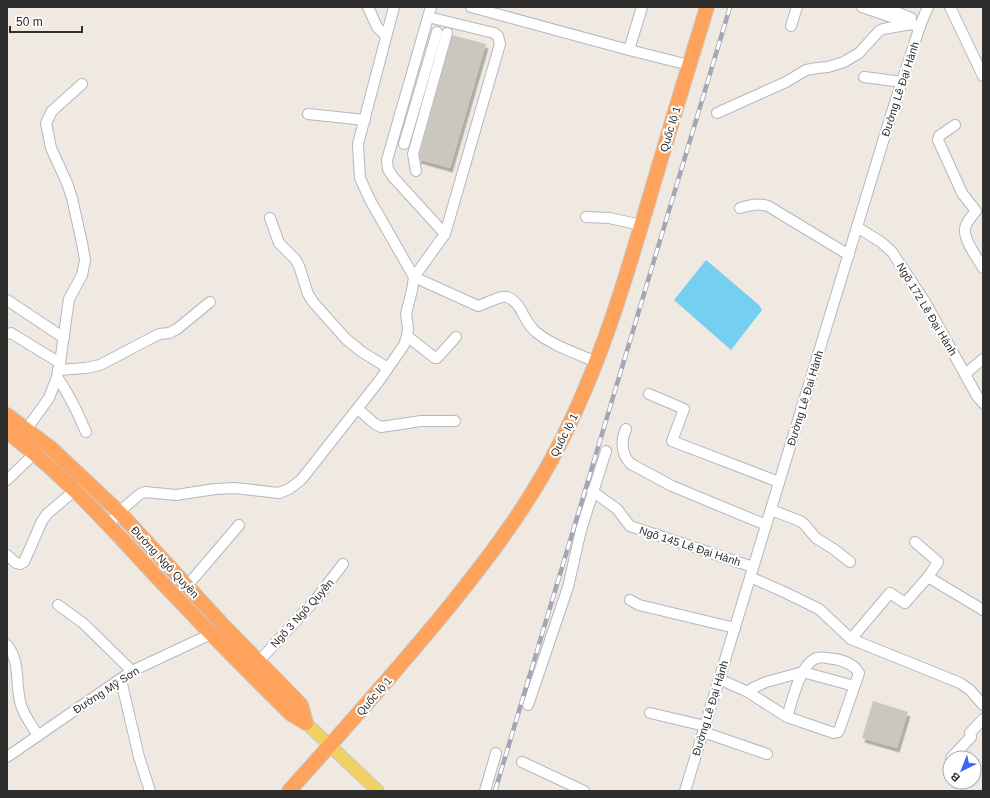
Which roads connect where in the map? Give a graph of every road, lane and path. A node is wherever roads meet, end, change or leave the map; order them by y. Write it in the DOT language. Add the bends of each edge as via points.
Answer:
graph roads {
  1 [pos="368,7"];
  2 [pos="394,7"];
  3 [pos="431,7"];
  4 [pos="471,7"];
  5 [pos="642,7"];
  6 [pos="707,7"];
  7 [pos="797,7"];
  8 [pos="862,7"];
  9 [pos="885,7"];
  10 [pos="928,7"];
  11 [pos="950,7"];
  12 [pos="428,17"];
  13 [pos="917,25"];
  14 [pos="791,26"];
  15 [pos="442,33"];
  16 [pos="386,36"];
  17 [pos="628,50"];
  18 [pos="416,60"];
  19 [pos="689,64"];
  20 [pos="433,66"];
  21 [pos="983,76"];
  22 [pos="864,78"];
  23 [pos="902,82"];
  24 [pos="82,84"];
  25 [pos="408,88"];
  26 [pos="420,91"];
  27 [pos="431,94"];
  28 [pos="716,113"];
  29 [pos="308,114"];
  30 [pos="412,118"];
  31 [pos="364,120"];
  32 [pos="423,121"];
  33 [pos="955,125"];
  34 [pos="393,140"];
  35 [pos="404,144"];
  36 [pos="415,149"];
  37 [pos="416,171"];
  38 [pos="740,208"];
  39 [pos="586,217"];
  40 [pos="270,218"];
  41 [pos="642,226"];
  42 [pos="857,227"];
  43 [pos="445,234"];
  44 [pos="849,255"];
  45 [pos="983,268"];
  46 [pos="414,277"];
  47 [pos="7,300"];
  48 [pos="210,302"];
  49 [pos="7,334"];
  50 [pos="407,336"];
  51 [pos="456,337"];
  52 [pos="64,338"];
  53 [pos="983,359"];
  54 [pos="596,362"];
  55 [pos="388,368"];
  56 [pos="58,370"];
  57 [pos="965,374"];
  58 [pos="649,394"];
  59 [pos="983,403"];
  60 [pos="358,409"];
  61 [pos="7,415"];
  62 [pos="454,421"];
  63 [pos="26,429"];
  64 [pos="626,429"];
  65 [pos="7,432"];
  66 [pos="86,432"];
  67 [pos="19,441"];
  68 [pos="606,451"];
  69 [pos="34,454"];
  70 [pos="7,480"];
  71 [pos="779,482"];
  72 [pos="74,491"];
  73 [pos="592,491"];
  74 [pos="771,510"];
  75 [pos="119,512"];
  76 [pos="109,525"];
  77 [pos="239,525"];
  78 [pos="766,525"];
  79 [pos="915,542"];
  80 [pos="7,555"];
  81 [pos="850,562"];
  82 [pos="343,564"];
  83 [pos="753,567"];
  84 [pos="750,577"];
  85 [pos="928,577"];
  86 [pos="187,586"];
  87 [pos="630,600"];
  88 [pos="58,605"];
  89 [pos="983,610"];
  90 [pos="222,624"];
  91 [pos="735,628"];
  92 [pos="211,634"];
  93 [pos="851,639"];
  94 [pos="7,645"];
  95 [pos="259,661"];
  96 [pos="132,671"];
  97 [pos="803,672"];
  98 [pos="719,679"];
  99 [pos="121,680"];
  100 [pos="854,686"];
  101 [pos="748,692"];
  102 [pos="528,704"];
  103 [pos="983,705"];
  104 [pos="650,713"];
  105 [pos="787,717"];
  106 [pos="983,719"];
  107 [pos="306,723"];
  108 [pos="704,729"];
  109 [pos="38,736"];
  110 [pos="330,746"];
  111 [pos="959,750"];
  112 [pos="496,754"];
  113 [pos="767,754"];
  114 [pos="7,757"];
  115 [pos="522,762"];
  116 [pos="150,791"];
  117 [pos="289,791"];
  118 [pos="378,791"];
  119 [pos="485,791"];
  120 [pos="584,791"];
  121 [pos="685,791"];
  1 -- 16 [label="street" via="378,27"];
  2 -- 16 [label="street"];
  3 -- 12 [label="street"];
  4 -- 17 [label="street"];
  5 -- 17 [label="street"];
  6 -- 19 [label="highway, Quốc lộ 1"];
  7 -- 14 [label="street"];
  8 -- 13 [label="street"];
  9 -- 13 [label="street"];
  10 -- 13 [label="street, Đường Lê Đại Hành"];
  11 -- 21 [label="street"];
  12 -- 18 [label="street"];
  12 -- 43 [label="street" via="494,33 498,36 500,44"];
  13 -- 23 [label="street, Đường Lê Đại Hành"];
  13 -- 28 [label="street" via="883,29 859,52 844,62 828,68 806,70 786,82"];
  15 -- 20 [label="street"];
  16 -- 31 [label="street"];
  17 -- 19 [label="street"];
  18 -- 20 [label="street"];
  18 -- 25 [label="street"];
  19 -- 41 [label="highway, Quốc lộ 1"];
  20 -- 26 [label="street"];
  20 -- 27 [label="street"];
  22 -- 23 [label="street"];
  23 -- 42 [label="street, Đường Lê Đại Hành"];
  24 -- 52 [label="street" via="52,111 46,123 51,148 72,198 85,260 82,275 69,299"];
  25 -- 26 [label="street"];
  25 -- 34 [label="street"];
  26 -- 27 [label="street"];
  26 -- 30 [label="street"];
  27 -- 32 [label="street"];
  29 -- 31 [label="street"];
  30 -- 32 [label="street"];
  30 -- 35 [label="street"];
  31 -- 46 [label="street" via="358,144 360,178"];
  32 -- 36 [label="street"];
  33 -- 45 [label="street" via="939,136 938,140 962,193 976,211 965,229 965,237"];
  34 -- 35 [label="street"];
  34 -- 43 [label="street" via="387,160 388,169"];
  35 -- 36 [label="street"];
  36 -- 37 [label="street" via="413,158"];
  38 -- 44 [label="street" via="762,204 768,206"];
  39 -- 41 [label="street" via="609,218"];
  40 -- 55 [label="street" via="279,243 299,266 313,302 346,339"];
  41 -- 54 [label="highway, Quốc lộ 1"];
  42 -- 44 [label="street, Đường Lê Đại Hành"];
  42 -- 57 [label="street, Ngõ 172 Lê Đại Hành" via="882,242 892,252 925,302"];
  43 -- 46 [label="street"];
  44 -- 71 [label="street, Đường Lê Đại Hành"];
  46 -- 50 [label="street" via="406,314"];
  46 -- 54 [label="street" via="478,306 502,296 507,297 518,305 526,321 535,331 554,343"];
  47 -- 52 [label="street"];
  48 -- 56 [label="street" via="177,329 159,334 100,365"];
  49 -- 56 [label="street" via="11,333"];
  50 -- 51 [label="street" via="435,358"];
  50 -- 55 [label="street" via="404,345"];
  52 -- 56 [label="street"];
  53 -- 57 [label="street"];
  54 -- 110 [label="highway, Quốc lộ 1" via="576,412 556,451 529,498 496,546 391,677"];
  55 -- 60 [label="street"];
  56 -- 63 [label="street" via="49,398"];
  56 -- 66 [label="street"];
  57 -- 59 [label="street, Ngõ 172 Lê Đại Hành"];
  58 -- 71 [label="street" via="684,409 672,441"];
  60 -- 62 [label="street" via="382,427 422,421"];
  60 -- 75 [label="street" via="301,480 289,489 279,493 235,488 176,495 145,492"];
  61 -- 63 [label="highway, Đường Ngô Quyền"];
  63 -- 67 [label="street"];
  63 -- 75 [label="highway, Đường Ngô Quyền" via="71,465"];
  64 -- 78 [label="street" via="623,435 623,448 626,460 631,464 672,486"];
  65 -- 67 [label="highway, Đường Ngô Quyền"];
  67 -- 69 [label="highway, Đường Ngô Quyền"];
  68 -- 73 [label="street"];
  69 -- 70 [label="street"];
  69 -- 72 [label="highway, Đường Ngô Quyền"];
  71 -- 74 [label="street, Đường Lê Đại Hành"];
  72 -- 76 [label="highway, Đường Ngô Quyền"];
  72 -- 80 [label="street" via="44,518 24,562 16,563"];
  73 -- 83 [label="street, Ngõ 145 Lê Đại Hành" via="617,509 630,526"];
  73 -- 102 [label="street" via="568,587"];
  74 -- 78 [label="street, Đường Lê Đại Hành"];
  74 -- 81 [label="street" via="800,521 816,538"];
  75 -- 76 [label="street"];
  75 -- 86 [label="highway, Đường Ngô Quyền"];
  76 -- 92 [label="highway, Đường Ngô Quyền"];
  77 -- 86 [label="street"];
  78 -- 83 [label="street, Đường Lê Đại Hành"];
  79 -- 85 [label="street" via="938,562"];
  82 -- 95 [label="street, Ngõ 3 Ngô Quyền" via="317,598"];
  83 -- 84 [label="street, Đường Lê Đại Hành"];
  84 -- 91 [label="street, Đường Lê Đại Hành"];
  84 -- 93 [label="street" via="819,609"];
  85 -- 89 [label="street"];
  85 -- 93 [label="street" via="905,603 890,593"];
  86 -- 90 [label="highway, Đường Ngô Quyền"];
  87 -- 91 [label="street" via="639,605"];
  88 -- 96 [label="street" via="83,623"];
  90 -- 92 [label="highway"];
  90 -- 95 [label="highway, Đường Ngô Quyền"];
  91 -- 98 [label="street, Đường Lê Đại Hành"];
  92 -- 96 [label="street, Đường Mỹ Sơn"];
  92 -- 107 [label="highway, Đường Ngô Quyền" via="291,714"];
  93 -- 103 [label="street" via="960,684 970,690"];
  94 -- 109 [label="street" via="16,666 22,708"];
  95 -- 107 [label="highway, Đường Ngô Quyền" via="301,705"];
  96 -- 99 [label="street, Đường Mỹ Sơn"];
  97 -- 100 [label="street"];
  97 -- 100 [label="street" via="818,657 838,660 856,668 858,673"];
  97 -- 101 [label="street" via="766,682"];
  97 -- 105 [label="street"];
  98 -- 101 [label="street"];
  98 -- 108 [label="street, Đường Lê Đại Hành"];
  99 -- 109 [label="street, Đường Mỹ Sơn"];
  99 -- 116 [label="street" via="139,757"];
  100 -- 105 [label="street" via="838,732 834,733"];
  101 -- 105 [label="street"];
  104 -- 108 [label="street"];
  106 -- 111 [label="street" via="970,733 971,738"];
  107 -- 110 [label="main road, Đường Ngô Quyền"];
  108 -- 113 [label="street"];
  108 -- 121 [label="street, Đường Lê Đại Hành"];
  109 -- 114 [label="street, Đường Mỹ Sơn"];
  110 -- 117 [label="highway, Quốc lộ 1"];
  110 -- 118 [label="main road, Đường Ngô Quyền"];
  112 -- 119 [label="street"];
  115 -- 120 [label="street"];
}
